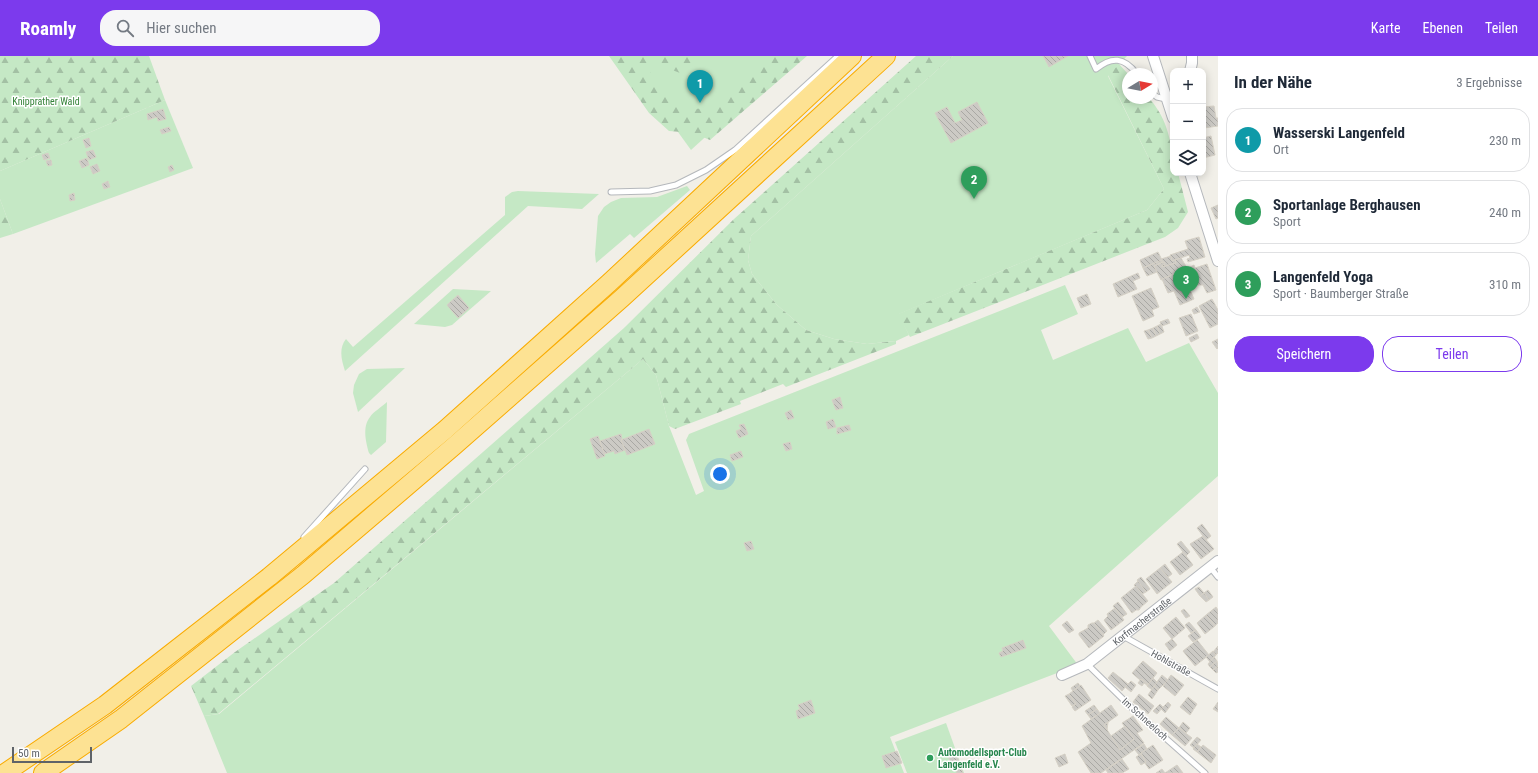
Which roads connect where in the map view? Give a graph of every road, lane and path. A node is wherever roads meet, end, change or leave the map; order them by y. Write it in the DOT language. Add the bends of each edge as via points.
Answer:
graph roads {
  1 [pos="838,56"];
  2 [pos="852,56"];
  3 [pos="886,56"];
  4 [pos="1090,56"];
  5 [pos="1152,56"];
  6 [pos="1192,56"];
  7 [pos="1112,58"];
  8 [pos="1131,68"];
  9 [pos="1191,68"];
  10 [pos="1158,97"];
  11 [pos="1170,97"];
  12 [pos="1191,176"];
  13 [pos="611,192"];
  14 [pos="1215,242"];
  15 [pos="1218,261"];
  16 [pos="365,469"];
  17 [pos="299,543"];
  18 [pos="294,548"];
  19 [pos="1214,564"];
  20 [pos="269,577"];
  21 [pos="1218,577"];
  22 [pos="1124,636"];
  23 [pos="1086,664"];
  24 [pos="1062,675"];
  25 [pos="1218,689"];
  26 [pos="6,773"];
  27 [pos="43,773"];
  28 [pos="1205,773"];
  1 -- 13 [label="lane" via="735,150 706,170 676,186 650,191"];
  2 -- 20 [label="highway" via="609,283 451,425"];
  3 -- 27 [label="highway" via="622,298 303,575 127,714"];
  4 -- 7 [label="lane" via="1096,69"];
  5 -- 11 [label="street"];
  6 -- 9 [label="street"];
  7 -- 8 [label="lane" via="1124,61"];
  10 -- 11 [label="lane"];
  12 -- 14 [label="street"];
  14 -- 15 [label="street"];
  16 -- 17 [label="lane"];
  18 -- 20 [label="lane"];
  19 -- 21 [label="lane"];
  19 -- 22 [label="street, Korfmacherstraße"];
  20 -- 26 [label="highway" via="105,705"];
  22 -- 23 [label="street, Korfmacherstraße"];
  22 -- 25 [label="lane, Hohlstraße"];
  23 -- 24 [label="street, Korfmacherstraße"];
  23 -- 28 [label="lane, Im Schneeloch"];
}
